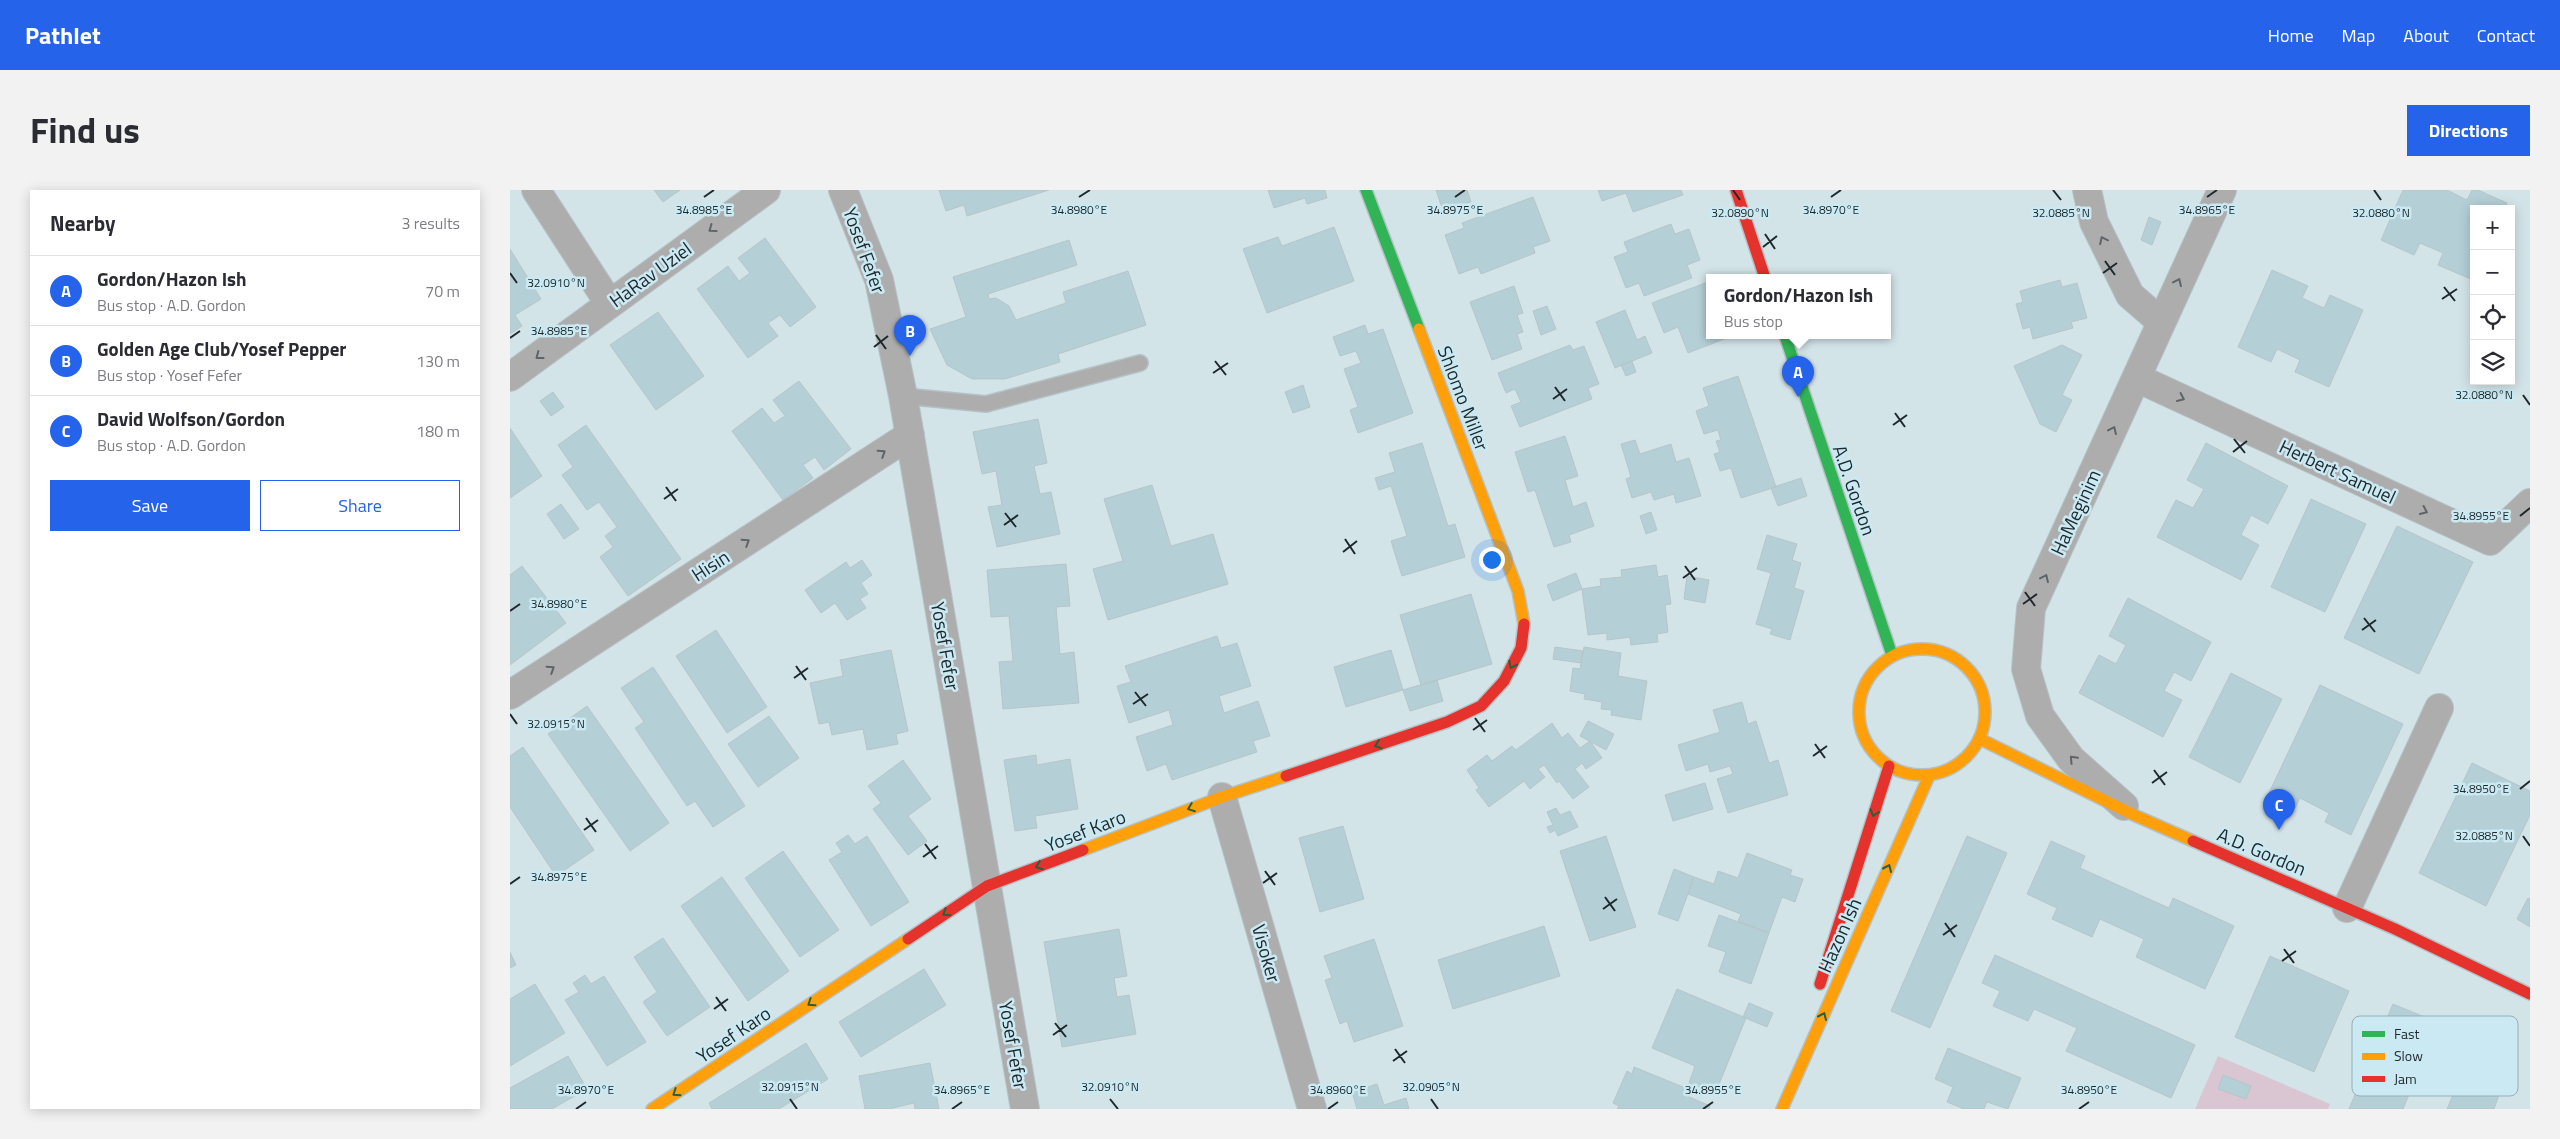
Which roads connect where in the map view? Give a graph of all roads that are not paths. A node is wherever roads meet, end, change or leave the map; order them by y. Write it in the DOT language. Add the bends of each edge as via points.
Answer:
graph roads {
  1 [pos="536,190"];
  2 [pos="766,190"];
  3 [pos="843,190"];
  4 [pos="1366,190"];
  5 [pos="1736,190"];
  6 [pos="2088,190"];
  7 [pos="2222,190"];
  8 [pos="1765,274"];
  9 [pos="609,303"];
  10 [pos="2160,322"];
  11 [pos="1786,339"];
  12 [pos="1140,363"];
  13 [pos="510,377"];
  14 [pos="2137,378"];
  15 [pos="902,396"];
  16 [pos="910,435"];
  17 [pos="2530,503"];
  18 [pos="1525,619"];
  19 [pos="1892,655"];
  20 [pos="510,695"];
  21 [pos="2439,708"];
  22 [pos="1980,739"];
  23 [pos="1889,766"];
  24 [pos="1929,776"];
  25 [pos="1222,797"];
  26 [pos="2134,815"];
  27 [pos="987,886"];
  28 [pos="2347,908"];
  29 [pos="2530,994"];
  30 [pos="1817,996"];
  31 [pos="1811,1015"];
  32 [pos="652,1109"];
  33 [pos="1025,1109"];
  34 [pos="1312,1109"];
  35 [pos="1781,1109"];
  1 -- 9 [label="street"];
  2 -- 9 [label="street, HaRav Uziel, one-way"];
  3 -- 15 [label="street, Yosef Fefer" via="879,280"];
  4 -- 18 [label="street, Shlomo Miller" via="1518,591"];
  5 -- 8 [label="street"];
  10 -- 6 [label="street, one-way" via="2130,295 2094,222"];
  10 -- 7 [label="street, HaMeginim, one-way"];
  9 -- 13 [label="street, HaRav Uziel, one-way"];
  10 -- 14 [label="street, HaMeginim"];
  11 -- 19 [label="street, A.D. Gordon"];
  12 -- 15 [label="lane" via="986,404"];
  14 -- 17 [label="street, Herbert Samuel, one-way" via="2490,541"];
  26 -- 14 [label="street, HaMeginim, one-way" via="2071,759 2040,716 2026,669 2031,608"];
  15 -- 16 [label="street, Yosef Fefer"];
  20 -- 16 [label="street, Hisin, one-way"];
  16 -- 27 [label="street, Yosef Fefer"];
  18 -- 25 [label="street, Yosef Karo, one-way" via="1521,648 1504,681 1481,706 1447,722"];
  19 -- 22 [label="street" via="1915,648 1939,650 1961,661 1979,683 1984,702 1986,711"];
  19 -- 23 [label="street" via="1875,669 1863,688 1858,710 1862,732 1872,751"];
  21 -- 28 [label="street"];
  22 -- 24 [label="street" via="1968,757 1950,770"];
  22 -- 26 [label="street, A.D. Gordon"];
  23 -- 24 [label="street" via="1908,774"];
  23 -- 30 [label="street, Hazon Ish, one-way"];
  35 -- 24 [label="street, Hazon Ish, one-way"];
  25 -- 27 [label="street, Yosef Karo, one-way"];
  25 -- 34 [label="street, Visoker"];
  26 -- 28 [label="street, A.D. Gordon"];
  27 -- 32 [label="street, Yosef Karo, one-way"];
  27 -- 33 [label="street, Yosef Fefer"];
  28 -- 29 [label="street, A.D. Gordon"];
  31 -- 35 [label="street, Hazon Ish"];
}
